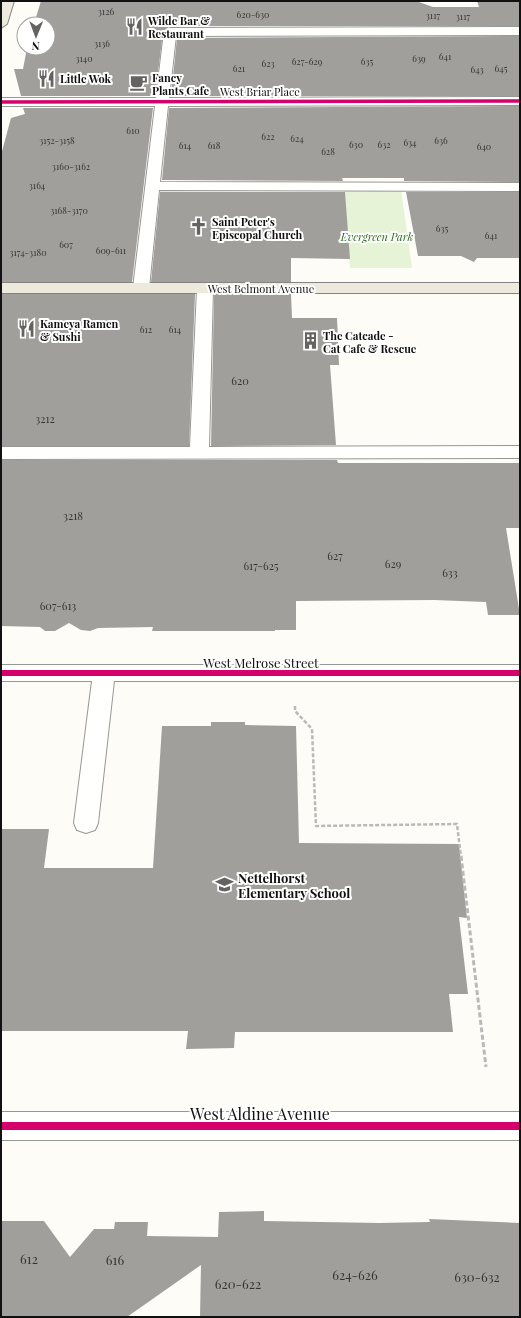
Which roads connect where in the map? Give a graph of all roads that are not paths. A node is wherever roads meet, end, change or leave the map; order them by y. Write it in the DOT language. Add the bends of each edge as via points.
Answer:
graph roads {
  1 [pos="8,1"];
  2 [pos="1,24"];
  3 [pos="520,31"];
  4 [pos="162,101"];
  5 [pos="520,101"];
  6 [pos="1,102"];
  7 [pos="153,186"];
  8 [pos="520,186"];
  9 [pos="1,288"];
  10 [pos="141,288"];
  11 [pos="205,288"];
  12 [pos="520,288"];
  13 [pos="520,452"];
  14 [pos="1,453"];
  15 [pos="199,453"];
  16 [pos="1,673"];
  17 [pos="104,673"];
  18 [pos="520,673"];
  19 [pos="86,823"];
  20 [pos="1,1126"];
  21 [pos="520,1126"];
  1 -- 2 [label="main road"];
  3 -- 4 [label="street" via="170,32"];
  4 -- 5 [label="street, West Briar Place"];
  4 -- 6 [label="street, West Briar Place"];
  4 -- 7 [label="street"];
  7 -- 8 [label="street"];
  7 -- 10 [label="street"];
  9 -- 10 [label="main road, West Belmont Avenue"];
  10 -- 11 [label="main road, West Belmont Avenue"];
  11 -- 12 [label="main road, West Belmont Avenue"];
  11 -- 15 [label="street"];
  13 -- 15 [label="street"];
  14 -- 15 [label="street"];
  16 -- 17 [label="street, West Melrose Street"];
  17 -- 18 [label="street, West Melrose Street"];
  17 -- 19 [label="street"];
  20 -- 21 [label="street, West Aldine Avenue"];
}
